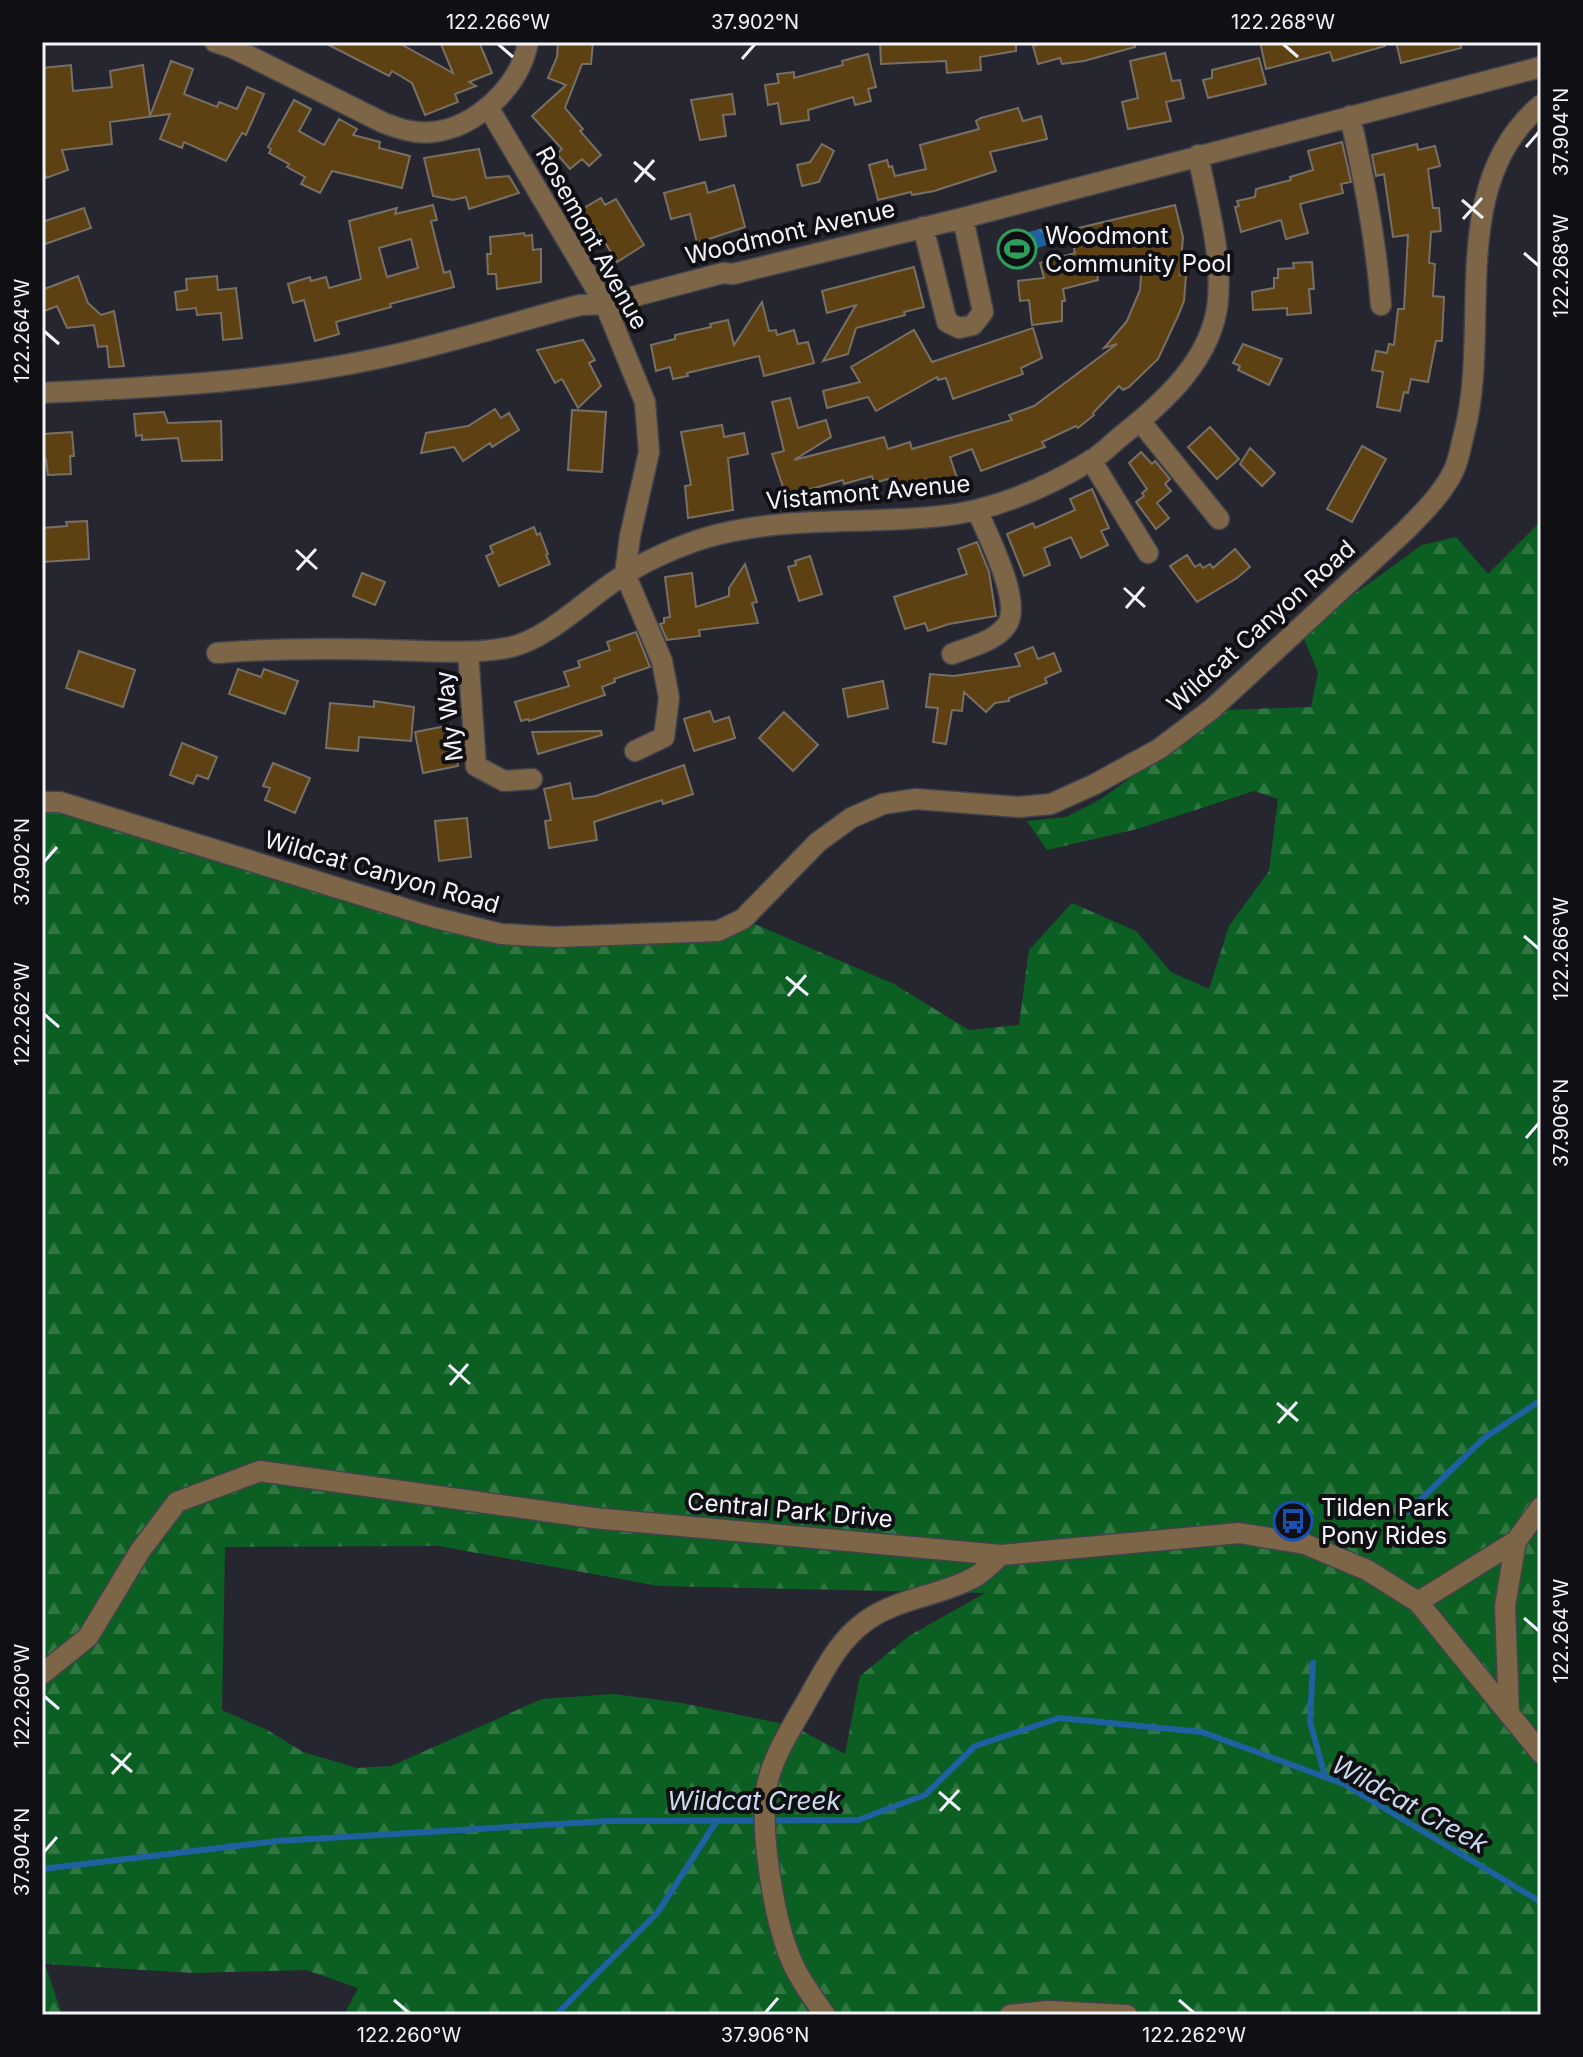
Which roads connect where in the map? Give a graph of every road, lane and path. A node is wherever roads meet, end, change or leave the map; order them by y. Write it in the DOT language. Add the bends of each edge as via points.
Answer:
graph roads {
  1 [pos="215,42"];
  2 [pos="528,42"];
  3 [pos="1541,67"];
  4 [pos="1541,105"];
  5 [pos="488,107"];
  6 [pos="1350,116"];
  7 [pos="1198,155"];
  8 [pos="963,218"];
  9 [pos="923,227"];
  10 [pos="605,304"];
  11 [pos="1381,305"];
  12 [pos="42,393"];
  13 [pos="1140,421"];
  14 [pos="1091,460"];
  15 [pos="977,510"];
  16 [pos="1219,519"];
  17 [pos="1148,553"];
  18 [pos="625,574"];
  19 [pos="468,652"];
  20 [pos="217,653"];
  21 [pos="952,654"];
  22 [pos="635,751"];
  23 [pos="532,779"];
  24 [pos="42,802"];
  25 [pos="1541,1507"];
  26 [pos="1516,1541"];
  27 [pos="1001,1555"];
  28 [pos="1418,1602"];
  29 [pos="42,1674"];
  30 [pos="1509,1712"];
  31 [pos="1541,1753"];
  32 [pos="825,2015"];
  33 [pos="1010,2015"];
  34 [pos="1127,2015"];
  1 -- 5 [label="street" via="408,132 435,132"];
  2 -- 5 [label="street" via="512,82"];
  3 -- 6 [label="street, Woodmont Avenue"];
  4 -- 24 [label="street, Wildcat Canyon Road" via="1505,148 1488,190 1476,267 1471,409 1455,469 1405,531 1212,709 1159,749 1095,784 1051,804 1019,807 916,799 883,804 851,818 818,842 743,919 718,931 556,937 501,934 432,917 60,802"];
  5 -- 10 [label="street, Rosemont Avenue"];
  6 -- 7 [label="street, Woodmont Avenue"];
  6 -- 11 [label="street" via="1375,236"];
  7 -- 8 [label="street, Woodmont Avenue"];
  7 -- 13 [label="street, Vistamont Avenue" via="1215,239 1218,302 1201,354"];
  8 -- 9 [label="street, Woodmont Avenue"];
  8 -- 9 [label="street" via="983,312 973,325 959,328 947,322"];
  9 -- 10 [label="street, Woodmont Avenue"];
  10 -- 12 [label="street, Woodmont Avenue" via="580,305 381,358 289,374"];
  10 -- 18 [label="street, Rosemont Avenue" via="645,402 649,452"];
  13 -- 14 [label="street, Vistamont Avenue"];
  13 -- 16 [label="street"];
  14 -- 15 [label="street, Vistamont Avenue" via="1024,494"];
  14 -- 17 [label="street"];
  15 -- 18 [label="street, Vistamont Avenue" via="755,528 705,539"];
  15 -- 21 [label="street" via="1003,572 1012,612 1007,626"];
  18 -- 19 [label="street, Vistamont Avenue" via="542,632 513,646"];
  18 -- 22 [label="street" via="662,661 669,698 664,737"];
  19 -- 20 [label="street, Vistamont Avenue" via="283,647"];
  19 -- 23 [label="street, My Way" via="476,766 504,781"];
  25 -- 26 [label="street"];
  26 -- 28 [label="street"];
  26 -- 30 [label="street" via="1505,1606"];
  27 -- 28 [label="street, Central Park Drive" via="1239,1533 1318,1548"];
  27 -- 29 [label="street, Central Park Drive" via="593,1518 260,1471 177,1502 88,1637"];
  27 -- 32 [label="street" via="975,1577 897,1605 851,1632 833,1653 767,1785 775,1903 792,1963"];
  28 -- 30 [label="street, Central Park Drive"];
  30 -- 31 [label="street, Central Park Drive"];
  33 -- 34 [label="street"];
}
